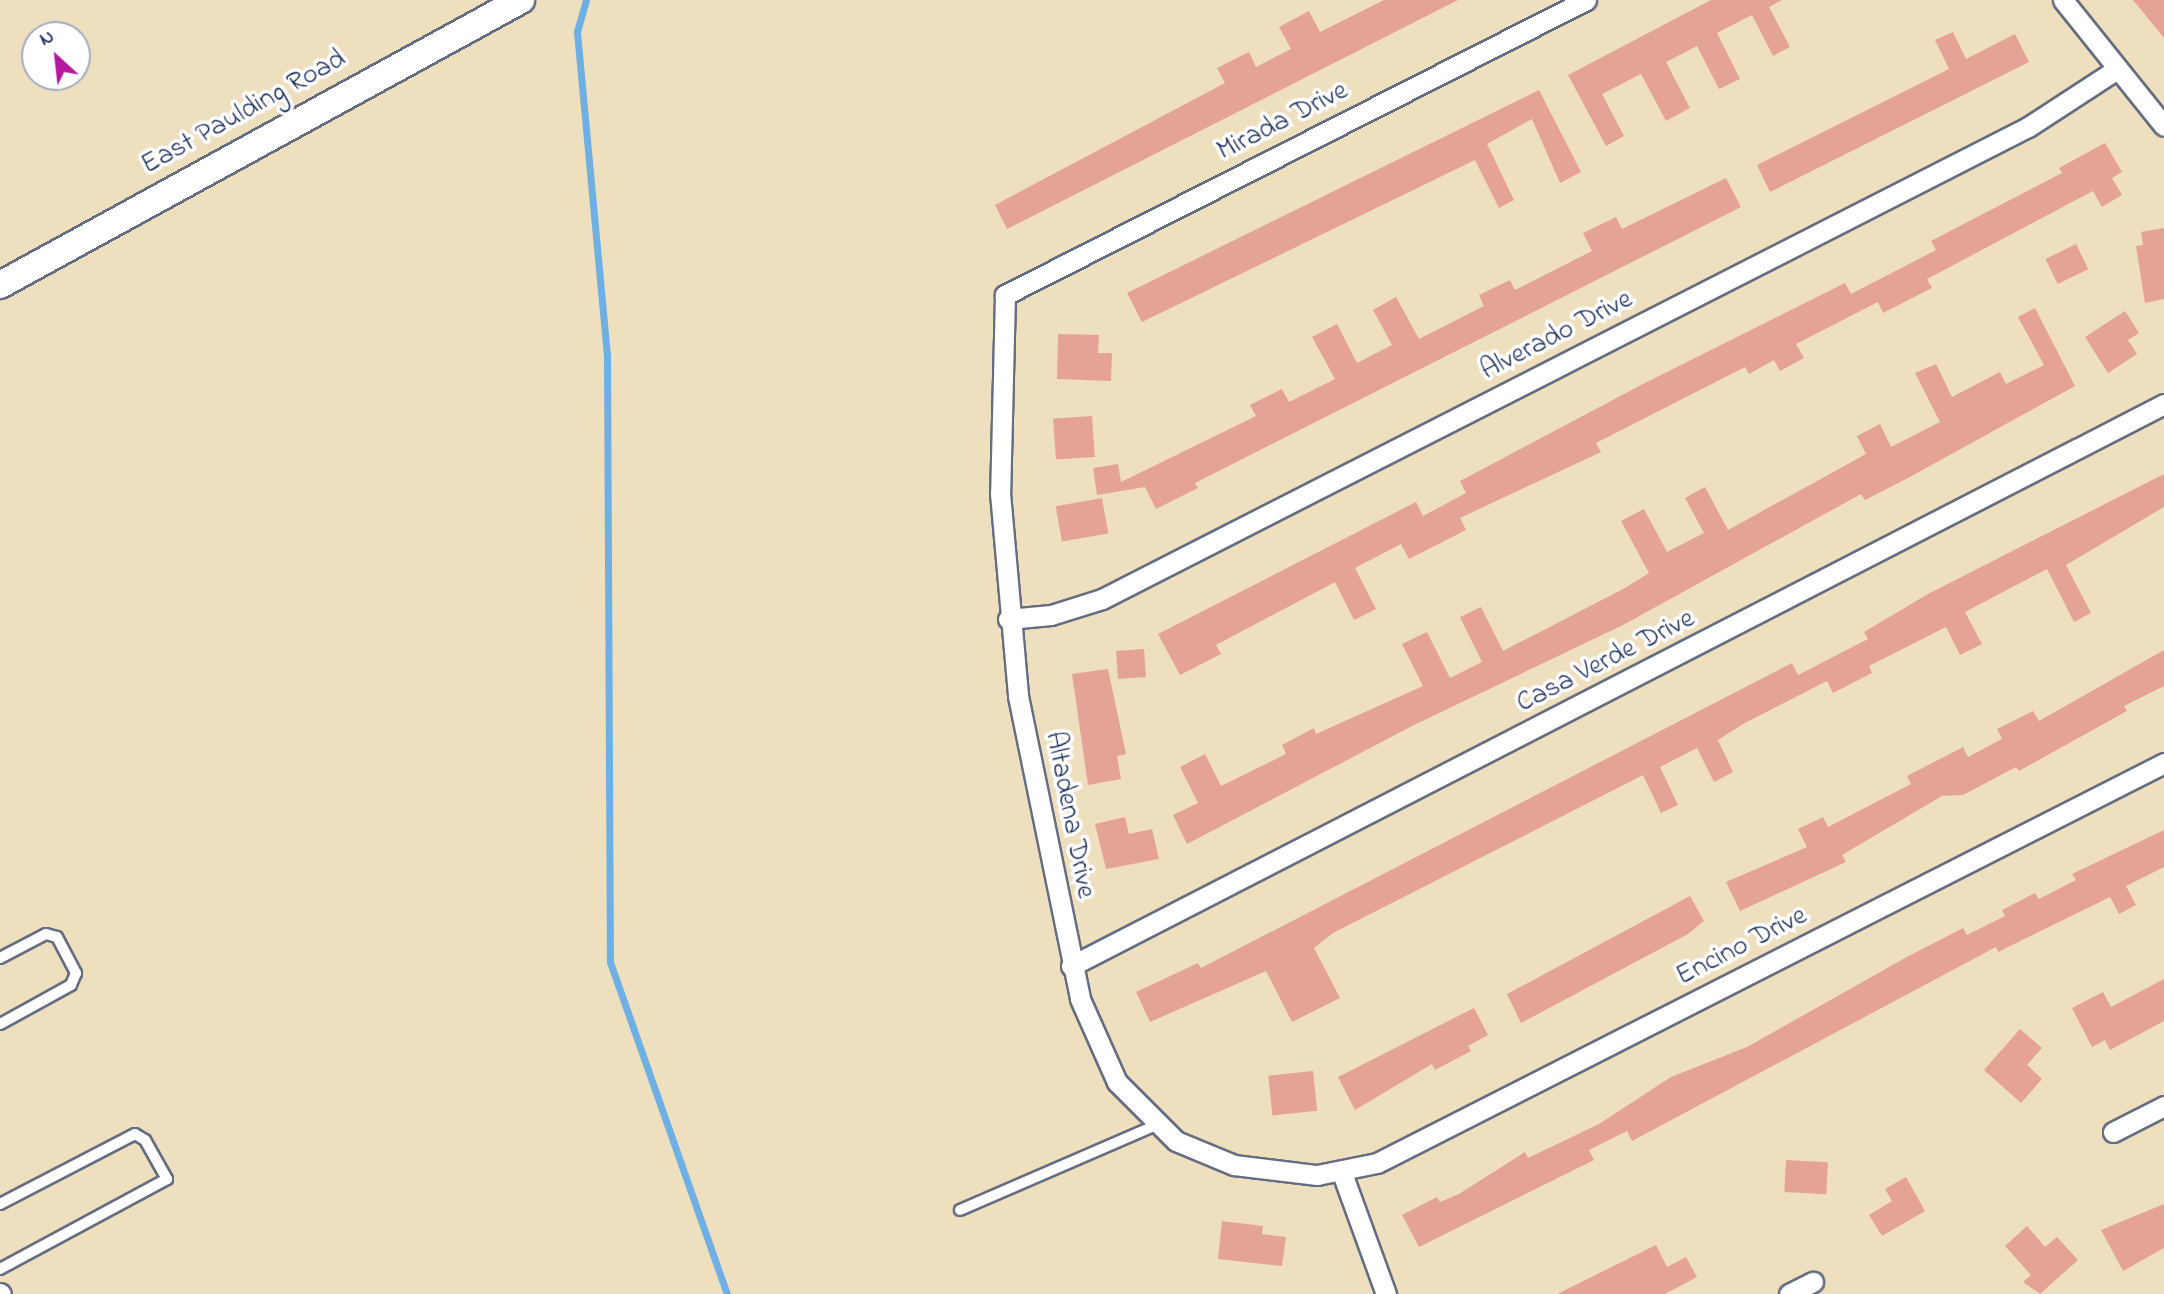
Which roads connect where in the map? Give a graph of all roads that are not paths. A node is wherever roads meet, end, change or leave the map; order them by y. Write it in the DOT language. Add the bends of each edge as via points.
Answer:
graph roads {
  1 [pos="521,0"];
  2 [pos="1586,0"];
  3 [pos="2063,0"];
  4 [pos="2117,69"];
  5 [pos="2164,126"];
  6 [pos="0,285"];
  7 [pos="1005,295"];
  8 [pos="2164,404"];
  9 [pos="1008,619"];
  10 [pos="2164,763"];
  11 [pos="0,958"];
  12 [pos="1071,966"];
  13 [pos="0,1024"];
  14 [pos="2164,1105"];
  15 [pos="1156,1125"];
  16 [pos="2113,1132"];
  17 [pos="1342,1173"];
  18 [pos="0,1204"];
  19 [pos="960,1210"];
  20 [pos="0,1269"];
  21 [pos="1813,1282"];
  22 [pos="1386,1294"];
  23 [pos="1789,1294"];
  1 -- 6 [label="main road, East Paulding Road"];
  2 -- 7 [label="street, Mirada Drive"];
  3 -- 4 [label="street"];
  4 -- 5 [label="street"];
  4 -- 9 [label="street, Alverado Drive" via="2028,127 1102,599 1051,615"];
  7 -- 9 [label="street, Altadena Drive" via="1000,493"];
  8 -- 12 [label="street, Casa Verde Drive"];
  9 -- 12 [label="street, Altadena Drive" via="1035,798"];
  10 -- 17 [label="street, Encino Drive" via="1377,1163"];
  11 -- 13 [label="lane" via="46,934 57,937 76,973 71,985"];
  12 -- 15 [label="street, Altadena Drive" via="1104,1063"];
  14 -- 16 [label="street"];
  15 -- 17 [label="street, Altadena Drive" via="1193,1150 1234,1165"];
  15 -- 19 [label="lane"];
  17 -- 22 [label="street"];
  18 -- 20 [label="lane" via="135,1134 145,1140 167,1179"];
  21 -- 23 [label="street"];
}
